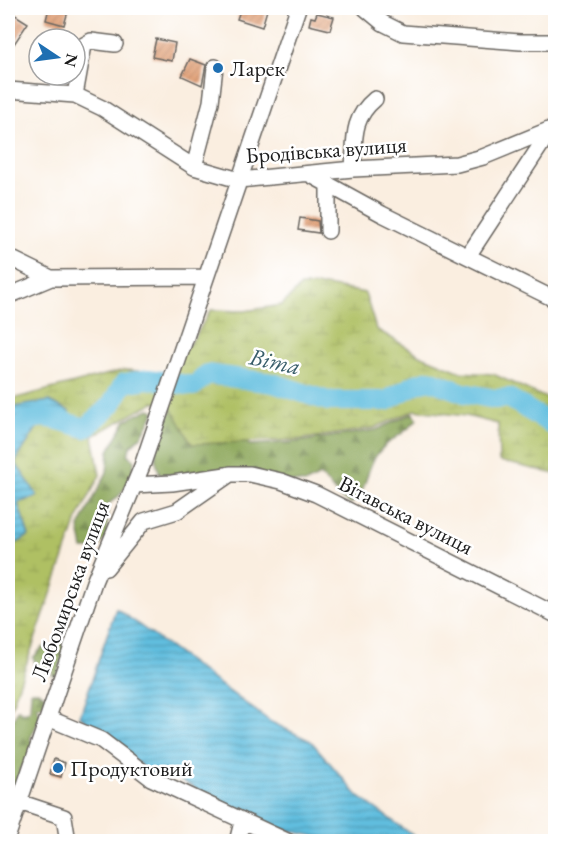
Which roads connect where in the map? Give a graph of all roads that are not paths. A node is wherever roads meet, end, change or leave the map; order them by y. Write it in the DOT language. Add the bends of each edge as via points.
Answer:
graph roads {
  1 [pos="298,8"];
  2 [pos="365,8"];
  3 [pos="555,42"];
  4 [pos="115,44"];
  5 [pos="214,67"];
  6 [pos="8,90"];
  7 [pos="75,95"];
  8 [pos="375,99"];
  9 [pos="554,128"];
  10 [pos="195,167"];
  11 [pos="353,169"];
  12 [pos="311,175"];
  13 [pos="238,180"];
  14 [pos="328,183"];
  15 [pos="328,231"];
  16 [pos="468,256"];
  17 [pos="8,257"];
  18 [pos="205,277"];
  19 [pos="51,279"];
  20 [pos="8,296"];
  21 [pos="555,300"];
  22 [pos="230,474"];
  23 [pos="134,485"];
  24 [pos="94,582"];
  25 [pos="555,615"];
  26 [pos="48,717"];
  27 [pos="19,802"];
  28 [pos="242,822"];
  29 [pos="8,835"];
  30 [pos="68,842"];
  31 [pos="237,842"];
  32 [pos="289,842"];
  1 -- 13 [label="street"];
  2 -- 3 [label="street" via="383,24 404,33"];
  4 -- 7 [label="street" via="91,41 84,45"];
  5 -- 10 [label="street" via="211,102"];
  6 -- 7 [label="street, Бродівська вулиця"];
  7 -- 10 [label="street, Бродівська вулиця"];
  8 -- 11 [label="street" via="361,110 356,125"];
  9 -- 11 [label="street, Бродівська вулиця" via="457,164"];
  9 -- 16 [label="street"];
  10 -- 13 [label="street, Бродівська вулиця"];
  11 -- 12 [label="street, Бродівська вулиця"];
  12 -- 13 [label="street, Бродівська вулиця"];
  12 -- 14 [label="street"];
  13 -- 18 [label="street"];
  14 -- 15 [label="street"];
  14 -- 16 [label="street"];
  16 -- 21 [label="street"];
  17 -- 19 [label="street"];
  18 -- 19 [label="street"];
  18 -- 23 [label="street, Любомирська вулиця"];
  19 -- 20 [label="street"];
  22 -- 23 [label="street, Вітавська вулиця"];
  22 -- 24 [label="street" via="177,511 144,521"];
  22 -- 25 [label="street, Вітавська вулиця" via="250,474 316,494"];
  23 -- 24 [label="street, Любомирська вулиця"];
  24 -- 26 [label="street, Любомирська вулиця"];
  26 -- 27 [label="street, Любомирська вулиця"];
  26 -- 28 [label="street" via="100,740 151,778"];
  27 -- 29 [label="street, Любомирська вулиця"];
  27 -- 30 [label="street" via="64,817"];
  28 -- 31 [label="street"];
  28 -- 32 [label="street"];
}
